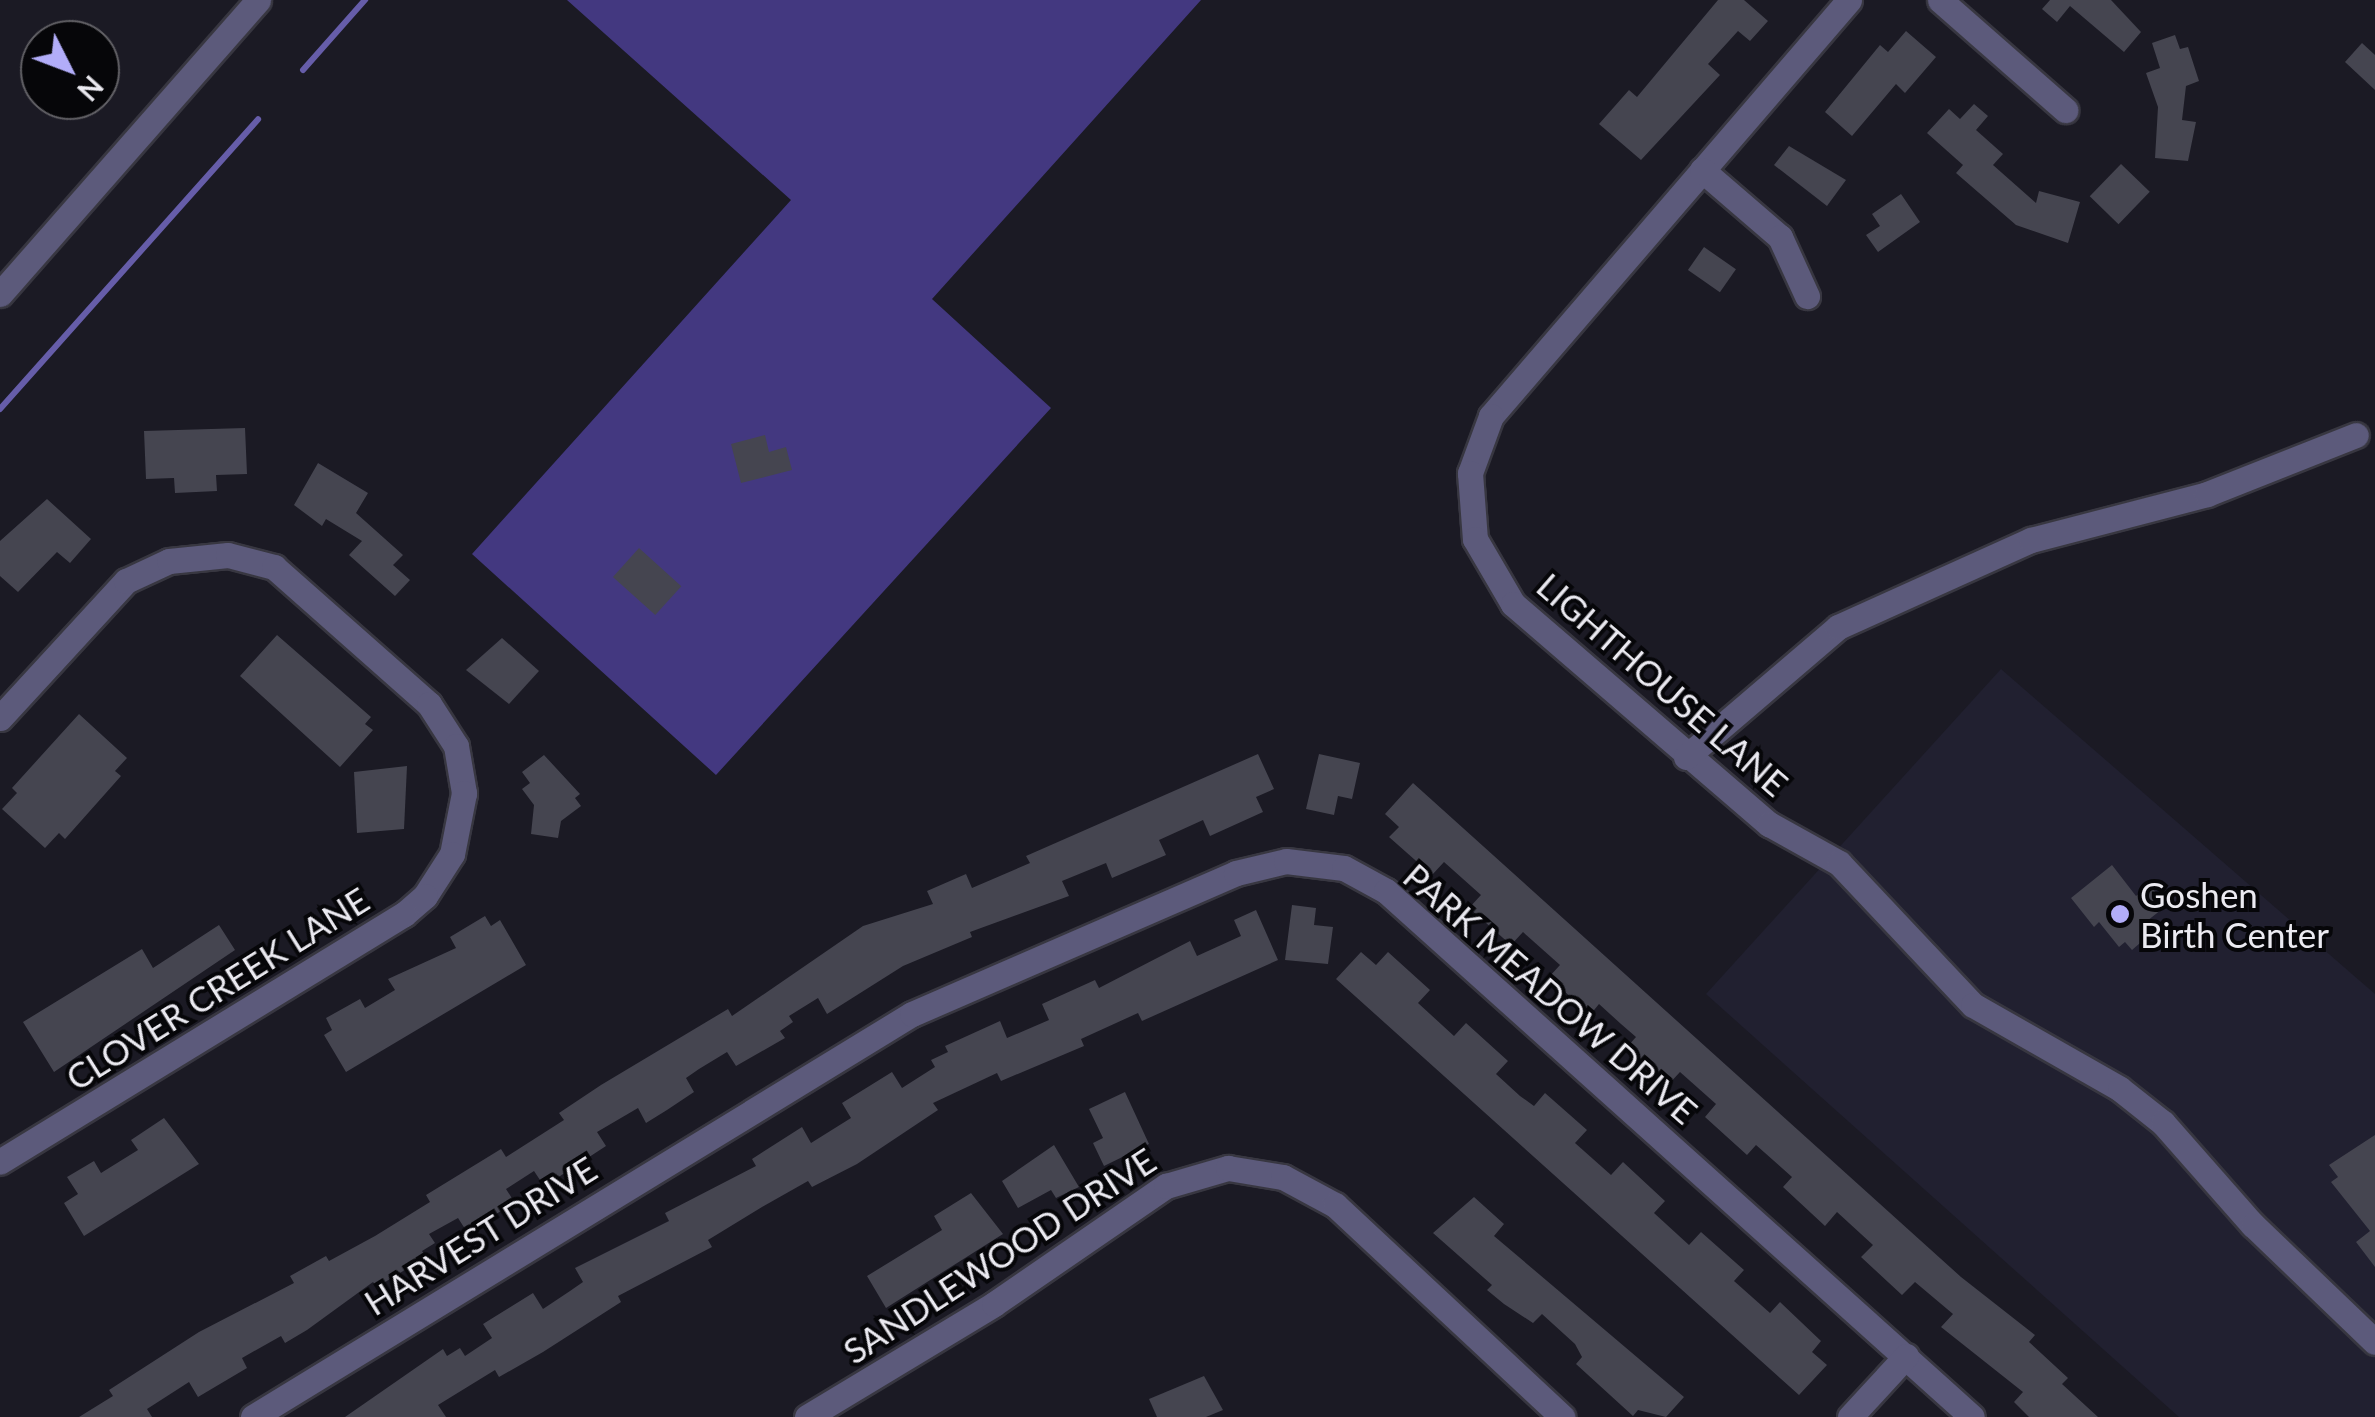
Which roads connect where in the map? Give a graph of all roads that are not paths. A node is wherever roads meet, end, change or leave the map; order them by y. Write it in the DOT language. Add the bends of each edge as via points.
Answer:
graph roads {
  1 [pos="258,0"];
  2 [pos="1850,0"];
  3 [pos="1940,0"];
  4 [pos="2065,110"];
  5 [pos="1702,170"];
  6 [pos="0,294"];
  7 [pos="1807,296"];
  8 [pos="2356,435"];
  9 [pos="0,718"];
  10 [pos="1686,757"];
  11 [pos="744,1113"];
  12 [pos="0,1162"];
  13 [pos="2375,1342"];
  14 [pos="1906,1356"];
  15 [pos="253,1417"];
  16 [pos="807,1417"];
  17 [pos="1562,1417"];
  18 [pos="1850,1417"];
  19 [pos="1972,1417"];
  1 -- 6 [label="street"];
  2 -- 5 [label="street, LIGHTHOUSE LANE"];
  3 -- 4 [label="street"];
  5 -- 7 [label="street" via="1780,238"];
  5 -- 10 [label="street, LIGHTHOUSE LANE" via="1491,416 1470,473 1475,539 1513,604"];
  8 -- 10 [label="street" via="2207,494 2031,540 1838,627"];
  9 -- 12 [label="street, CLOVER CREEK LANE" via="106,599 146,568 228,555 274,567 429,704 456,746 462,774 452,854 425,896 404,914"];
  10 -- 13 [label="street, LIGHTHOUSE LANE" via="1769,824 1839,862 1949,983 1997,1024 2120,1089 2163,1122 2253,1225"];
  11 -- 14 [label="street, PARK MEADOW DRIVE" via="912,1014 1236,873 1286,861 1324,864 1365,878 1397,900"];
  11 -- 15 [label="street, HARVEST DRIVE"];
  14 -- 18 [label="street"];
  14 -- 19 [label="street, PARK MEADOW DRIVE"];
  16 -- 17 [label="street, SANDLEWOOD DRIVE" via="994,1304 1166,1186 1228,1168 1283,1178 1335,1205"];
}
